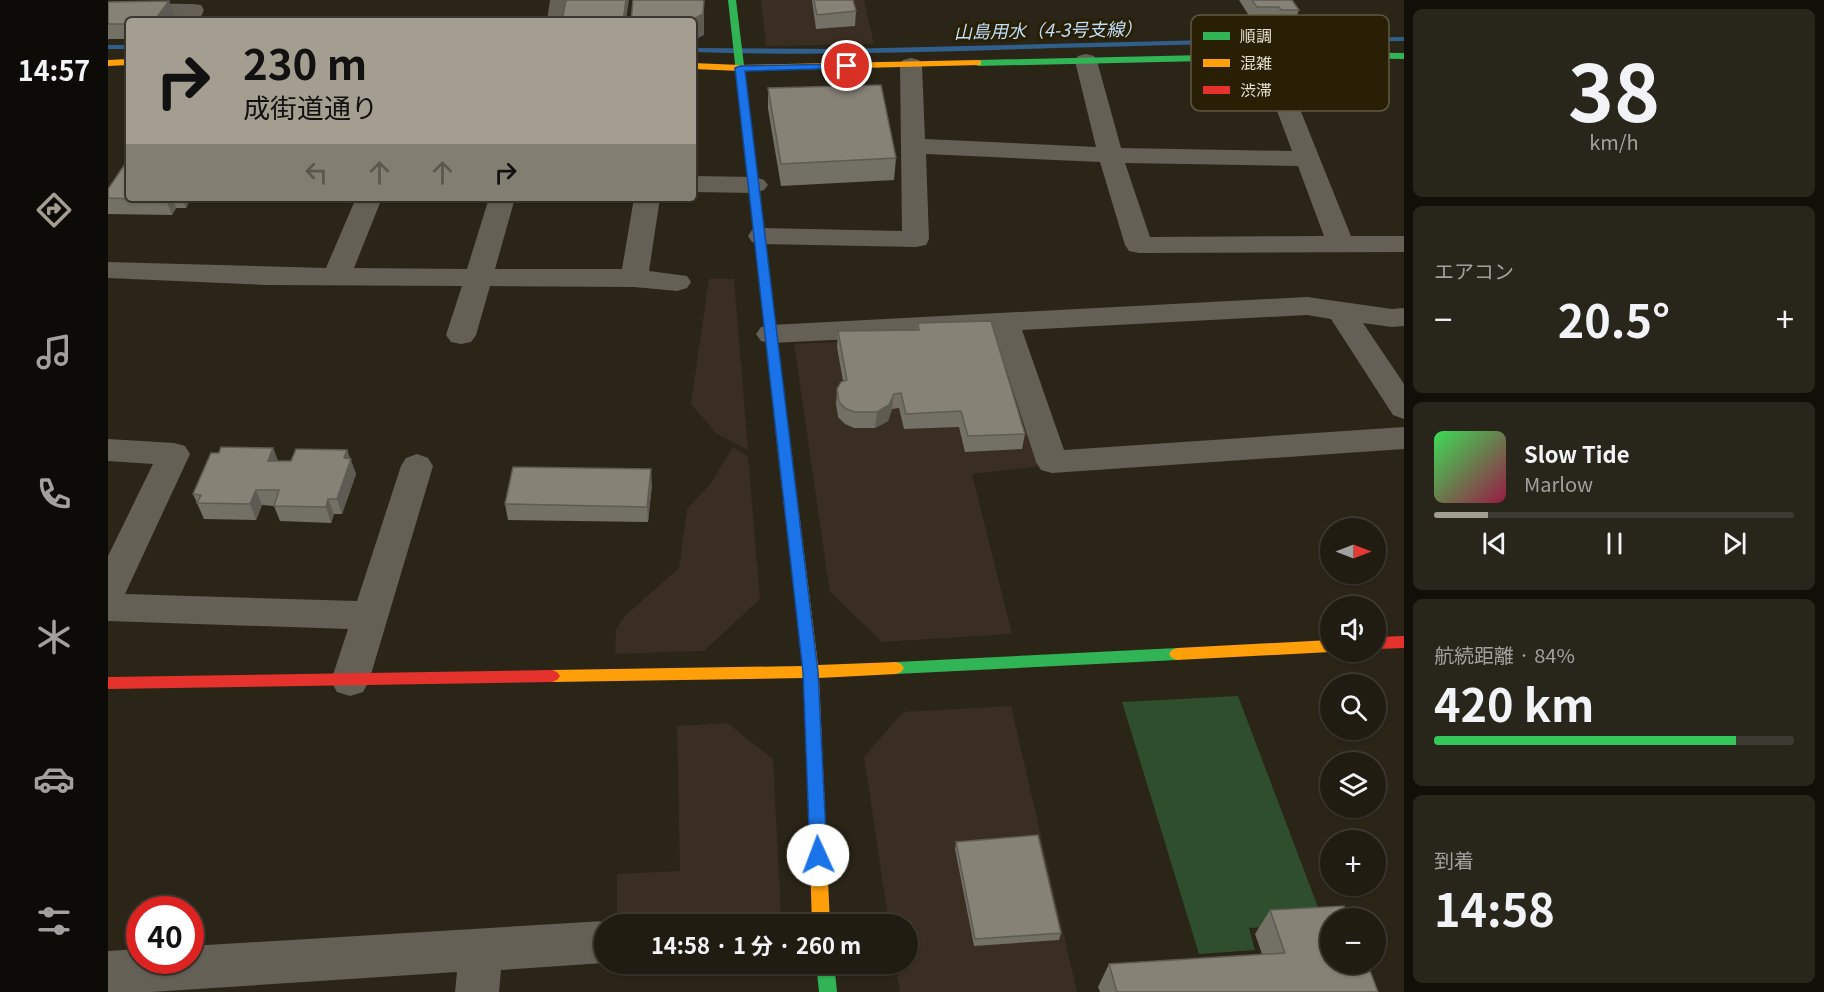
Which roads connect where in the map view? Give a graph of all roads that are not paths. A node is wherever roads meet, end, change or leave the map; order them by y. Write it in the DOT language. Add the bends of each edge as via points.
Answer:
graph roads {
  1 [pos="561,0"];
  2 [pos="732,0"];
  3 [pos="108,9"];
  4 [pos="189,18"];
  5 [pos="558,18"];
  6 [pos="1389,56"];
  7 [pos="1404,56"];
  8 [pos="739,57"];
  9 [pos="1191,59"];
  10 [pos="126,62"];
  11 [pos="1086,62"];
  12 [pos="108,63"];
  13 [pos="696,65"];
  14 [pos="911,65"];
  15 [pos="1289,111"];
  16 [pos="914,146"];
  17 [pos="1110,155"];
  18 [pos="1308,159"];
  19 [pos="696,184"];
  20 [pos="755,185"];
  21 [pos="368,201"];
  22 [pos="501,201"];
  23 [pos="647,201"];
  24 [pos="761,236"];
  25 [pos="1341,244"];
  26 [pos="1404,244"];
  27 [pos="108,270"];
  28 [pos="336,277"];
  29 [pos="478,277"];
  30 [pos="634,278"];
  31 [pos="677,282"];
  32 [pos="1341,311"];
  33 [pos="1404,317"];
  34 [pos="1005,322"];
  35 [pos="771,334"];
  36 [pos="460,335"];
  37 [pos="1403,432"];
  38 [pos="108,450"];
  39 [pos="417,466"];
  40 [pos="108,592"];
  41 [pos="108,607"];
  42 [pos="370,616"];
  43 [pos="1404,642"];
  44 [pos="1386,643"];
  45 [pos="1320,647"];
  46 [pos="811,672"];
  47 [pos="350,681"];
  48 [pos="108,683"];
  49 [pos="821,914"];
  50 [pos="594,944"];
  51 [pos="479,972"];
  52 [pos="108,973"];
  53 [pos="826,974"];
  54 [pos="828,992"];
  1 -- 5 [label="street"];
  2 -- 8 [label="street"];
  3 -- 4 [label="street" via="193,10"];
  6 -- 7 [label="street"];
  8 -- 13 [label="street"];
  8 -- 14 [label="street"];
  8 -- 20 [label="street"];
  9 -- 11 [label="street"];
  10 -- 12 [label="street"];
  11 -- 14 [label="street"];
  11 -- 17 [label="street"];
  14 -- 16 [label="street"];
  15 -- 18 [label="street"];
  16 -- 17 [label="street"];
  16 -- 24 [label="street" via="916,239"];
  17 -- 18 [label="street"];
  17 -- 25 [label="street" via="1139,244"];
  18 -- 25 [label="street"];
  19 -- 20 [label="street"];
  20 -- 24 [label="street"];
  21 -- 28 [label="street"];
  22 -- 29 [label="street"];
  23 -- 30 [label="street"];
  24 -- 35 [label="street"];
  25 -- 26 [label="street"];
  27 -- 28 [label="street"];
  28 -- 29 [label="street"];
  29 -- 30 [label="street"];
  29 -- 36 [label="street"];
  30 -- 31 [label="street"];
  32 -- 33 [label="street"];
  32 -- 34 [label="street" via="1307,306"];
  32 -- 37 [label="street"];
  34 -- 35 [label="street"];
  34 -- 37 [label="street" via="1052,462"];
  35 -- 46 [label="street"];
  38 -- 40 [label="street" via="174,454"];
  39 -- 42 [label="street"];
  41 -- 42 [label="street"];
  42 -- 47 [label="street"];
  43 -- 44 [label="street"];
  45 -- 46 [label="street"];
  46 -- 47 [label="street"];
  46 -- 49 [label="street"];
  47 -- 48 [label="street"];
  50 -- 51 [label="street"];
  51 -- 52 [label="street"];
  53 -- 54 [label="street"];
}
